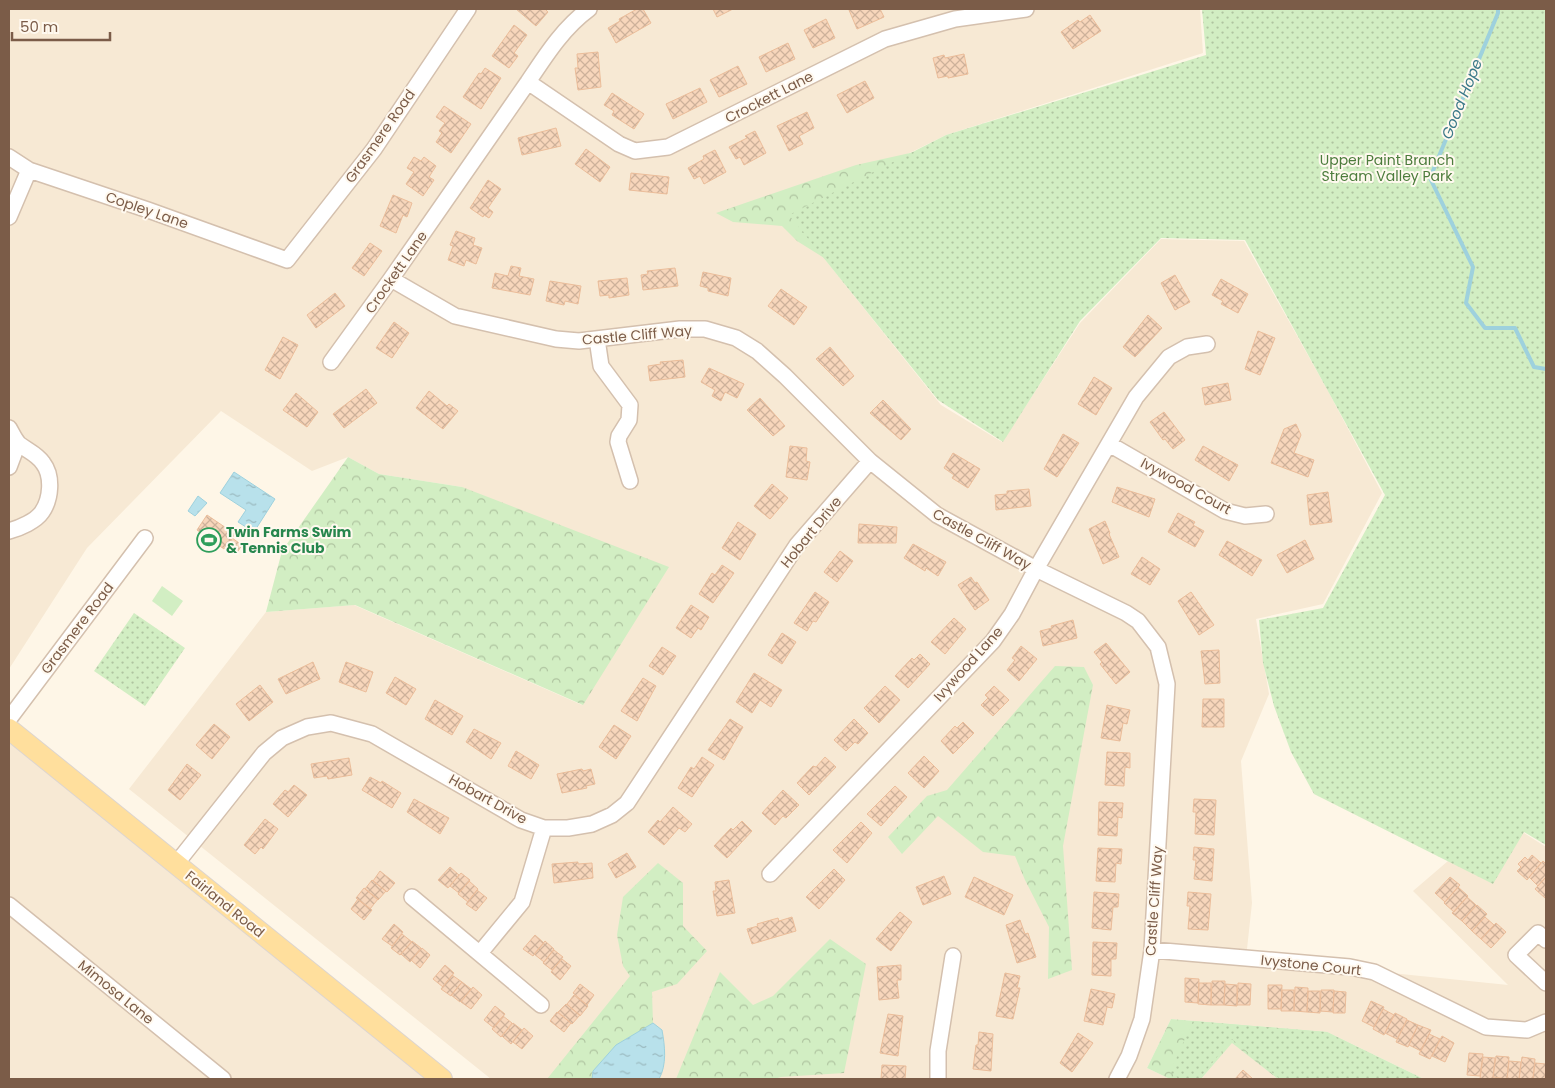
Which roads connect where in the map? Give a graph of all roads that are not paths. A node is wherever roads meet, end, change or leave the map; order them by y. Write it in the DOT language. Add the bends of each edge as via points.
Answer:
graph roads {
  1 [pos="468,9"];
  2 [pos="589,9"];
  3 [pos="1026,9"];
  4 [pos="528,82"];
  5 [pos="9,157"];
  6 [pos="29,170"];
  7 [pos="9,216"];
  8 [pos="287,260"];
  9 [pos="391,279"];
  10 [pos="597,339"];
  11 [pos="1207,344"];
  12 [pos="331,362"];
  13 [pos="9,428"];
  14 [pos="18,443"];
  15 [pos="1109,444"];
  16 [pos="870,461"];
  17 [pos="9,467"];
  18 [pos="630,481"];
  19 [pos="1266,514"];
  20 [pos="9,531"];
  21 [pos="145,538"];
  22 [pos="1036,569"];
  23 [pos="9,719"];
  24 [pos="9,729"];
  25 [pos="544,828"];
  26 [pos="176,864"];
  27 [pos="770,874"];
  28 [pos="412,897"];
  29 [pos="9,906"];
  30 [pos="1546,940"];
  31 [pos="1152,950"];
  32 [pos="480,953"];
  33 [pos="953,956"];
  34 [pos="1546,983"];
  35 [pos="541,1005"];
  36 [pos="1546,1022"];
  37 [pos="223,1079"];
  38 [pos="442,1079"];
  39 [pos="938,1079"];
  40 [pos="1117,1079"];
  1 -- 8 [label="street, Grasmere Road" via="374,149"];
  2 -- 4 [label="street, Crockett Lane" via="556,40"];
  3 -- 4 [label="street, Crockett Lane" via="955,19 885,39 668,147 636,151 619,144"];
  4 -- 9 [label="street, Crockett Lane"];
  5 -- 6 [label="street, Copley Lane"];
  6 -- 7 [label="street"];
  6 -- 8 [label="street, Copley Lane"];
  9 -- 10 [label="street, Castle Cliff Way" via="455,316 556,339"];
  9 -- 12 [label="street, Crockett Lane"];
  10 -- 16 [label="street, Castle Cliff Way" via="680,329 705,329 736,338 757,351 785,376"];
  10 -- 18 [label="street" via="602,366 630,405 629,420 618,442"];
  11 -- 15 [label="street, Ivywood Lane" via="1187,347 1169,357 1136,397"];
  13 -- 14 [label="street"];
  14 -- 17 [label="street"];
  14 -- 20 [label="street" via="32,451 45,465 50,480 49,496 42,512 32,521"];
  15 -- 19 [label="street, Ivywood Court" via="1225,511 1244,516"];
  15 -- 22 [label="street, Ivywood Lane"];
  16 -- 22 [label="street, Castle Cliff Way" via="937,515"];
  16 -- 25 [label="street, Hobart Drive" via="797,545 627,803 612,815 592,824"];
  21 -- 23 [label="street, Grasmere Road"];
  22 -- 27 [label="street, Ivywood Lane" via="993,641"];
  22 -- 31 [label="street, Castle Cliff Way" via="1126,613 1138,621 1158,647 1167,684"];
  24 -- 26 [label="main road, Fairland Road"];
  25 -- 26 [label="street, Hobart Drive" via="521,820 372,734 331,723 307,727 282,738 264,753"];
  25 -- 32 [label="street" via="522,902"];
  26 -- 38 [label="main road, Fairland Road"];
  28 -- 32 [label="street"];
  29 -- 37 [label="street, Mimosa Lane"];
  30 -- 34 [label="street" via="1538,932 1516,955"];
  31 -- 36 [label="street, Ivystone Court" via="1350,967 1374,972 1486,1027 1527,1030"];
  31 -- 40 [label="street, Castle Cliff Way" via="1142,1019"];
  32 -- 35 [label="street"];
  33 -- 39 [label="street" via="938,1051"];
}
